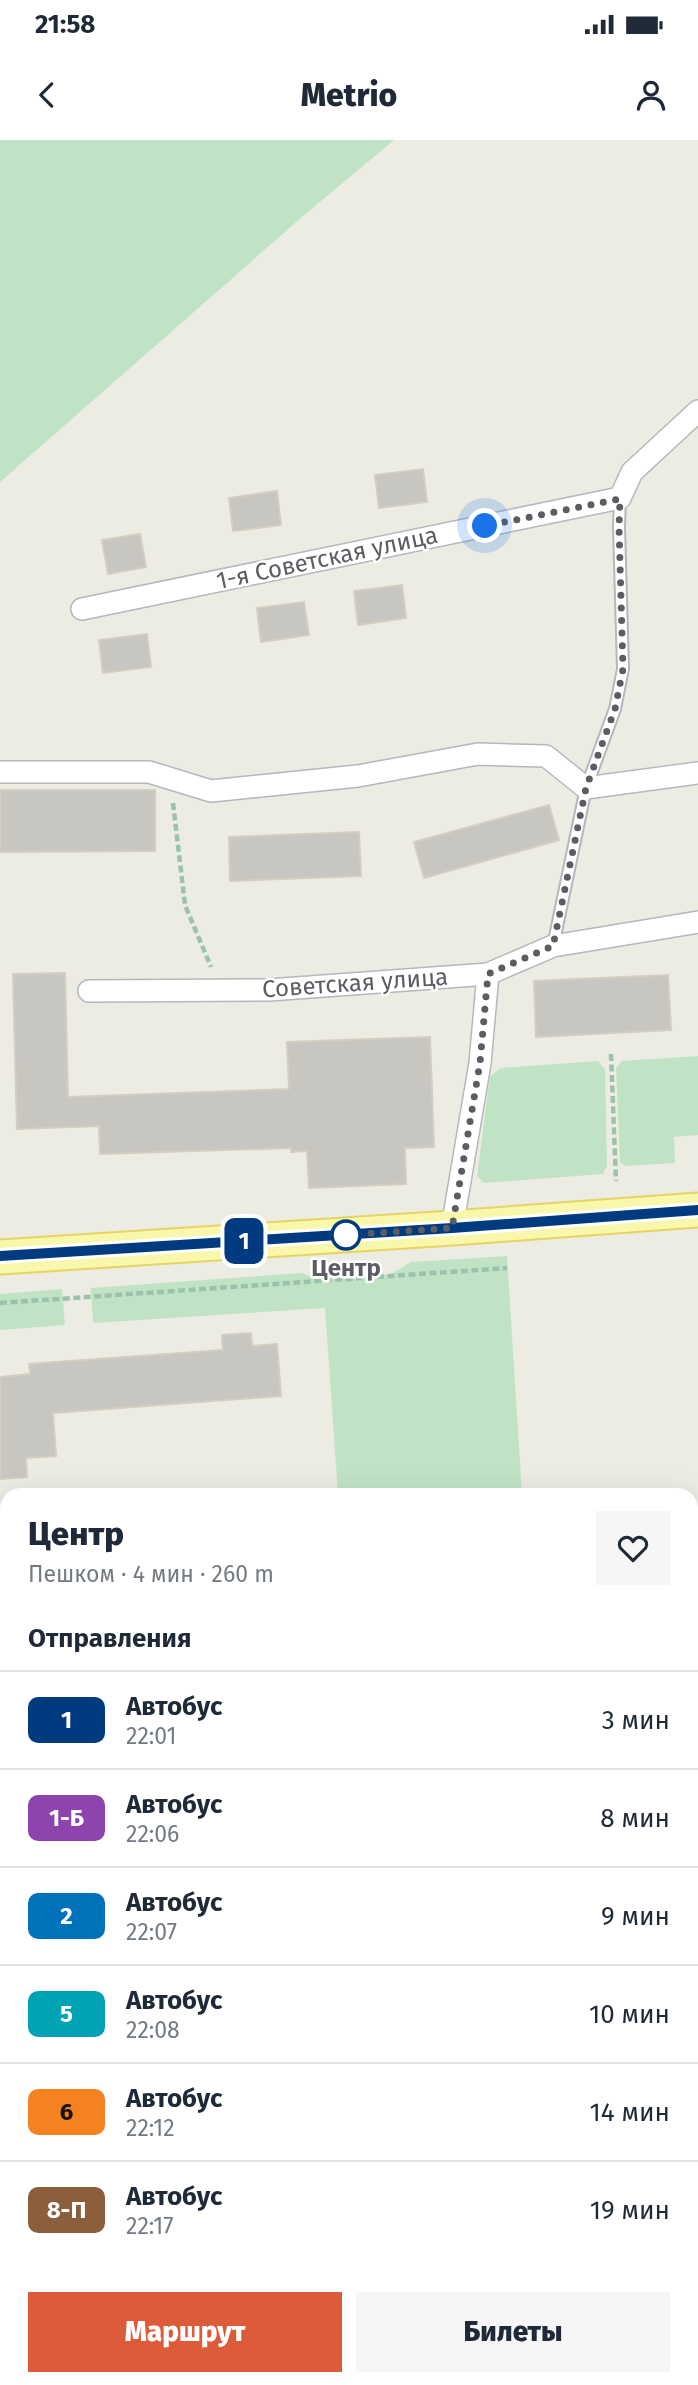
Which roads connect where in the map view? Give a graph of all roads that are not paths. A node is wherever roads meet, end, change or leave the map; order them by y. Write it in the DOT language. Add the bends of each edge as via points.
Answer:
graph roads {
  1 [pos="698,411"];
  2 [pos="620,499"];
  3 [pos="82,609"];
  4 [pos="0,772"];
  5 [pos="698,773"];
  6 [pos="586,788"];
  7 [pos="698,922"];
  8 [pos="553,946"];
  9 [pos="488,974"];
  10 [pos="89,991"];
  11 [pos="698,1210"];
  12 [pos="452,1228"];
  13 [pos="0,1256"];
  1 -- 2 [label="street" via="632,472"];
  2 -- 3 [label="street, 1-я Советская улица"];
  2 -- 6 [label="lane" via="623,669 615,709"];
  4 -- 6 [label="street" via="149,772 211,791 358,776 478,754 546,756"];
  5 -- 6 [label="street"];
  6 -- 8 [label="lane"];
  7 -- 8 [label="street, Советская улица"];
  8 -- 9 [label="street, Советская улица"];
  9 -- 10 [label="street, Советская улица" via="269,990"];
  9 -- 12 [label="street" via="480,1063"];
  11 -- 12 [label="main road"];
  12 -- 13 [label="main road"];
}
